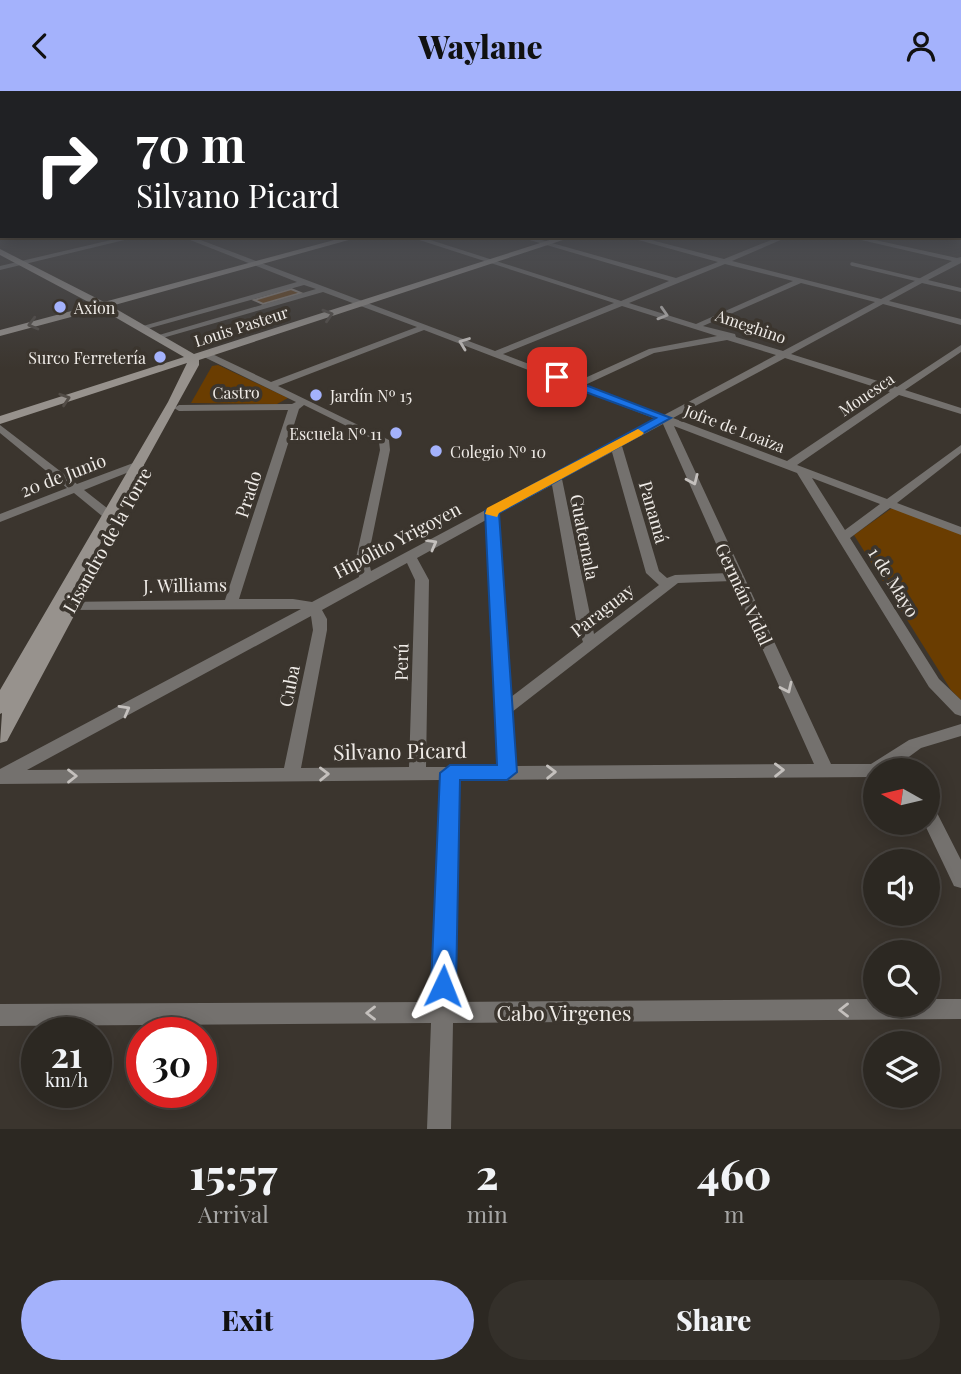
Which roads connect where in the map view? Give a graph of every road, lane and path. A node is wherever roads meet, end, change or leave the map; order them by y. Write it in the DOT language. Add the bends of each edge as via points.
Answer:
graph roads {
  1 [pos="40,272"];
  2 [pos="224,272"];
  3 [pos="282,272"];
  4 [pos="460,272"];
  5 [pos="526,272"];
  6 [pos="647,272"];
  7 [pos="698,272"];
  8 [pos="767,272"];
  9 [pos="887,272"];
  10 [pos="934,272"];
  11 [pos="919,280"];
  12 [pos="677,281"];
  13 [pos="799,281"];
  14 [pos="305,282"];
  15 [pos="324,289"];
  16 [pos="961,290"];
  17 [pos="881,301"];
  18 [pos="624,302"];
  19 [pos="363,304"];
  20 [pos="103,305"];
  21 [pos="961,322"];
  22 [pos="699,325"];
  23 [pos="146,328"];
  24 [pos="423,328"];
  25 [pos="0,333"];
  26 [pos="732,336"];
  27 [pos="162,337"];
  28 [pos="961,348"];
  29 [pos="207,354"];
  30 [pos="785,354"];
  31 [pos="494,355"];
  32 [pos="271,385"];
  33 [pos="578,385"];
  34 [pos="899,391"];
  35 [pos="299,404"];
  36 [pos="179,408"];
  37 [pos="961,411"];
  38 [pos="665,418"];
  39 [pos="0,420"];
  40 [pos="0,428"];
  41 [pos="616,445"];
  42 [pos="961,448"];
  43 [pos="140,464"];
  44 [pos="795,467"];
  45 [pos="556,478"];
  46 [pos="76,489"];
  47 [pos="889,504"];
  48 [pos="492,511"];
  49 [pos="0,518"];
  50 [pos="114,519"];
  51 [pos="961,531"];
  52 [pos="844,537"];
  53 [pos="410,556"];
  54 [pos="736,577"];
  55 [pos="366,579"];
  56 [pos="666,584"];
  57 [pos="231,604"];
  58 [pos="64,606"];
  59 [pos="314,607"];
  60 [pos="591,644"];
  61 [pos="0,708"];
  62 [pos="504,710"];
  63 [pos="961,710"];
  64 [pos="961,730"];
  65 [pos="0,736"];
  66 [pos="893,758"];
  67 [pos="825,769"];
  68 [pos="863,769"];
  69 [pos="507,772"];
  70 [pos="417,773"];
  71 [pos="450,773"];
  72 [pos="292,774"];
  73 [pos="2,777"];
  74 [pos="939,835"];
  75 [pos="961,880"];
  76 [pos="961,1009"];
  77 [pos="443,1013"];
  78 [pos="0,1015"];
  79 [pos="439,1129"];
  1 -- 20 [label="main road"];
  2 -- 20 [label="main road"];
  3 -- 14 [label="street, Jofre de Loaiza"];
  4 -- 19 [label="main road, Louis Pasteur"];
  5 -- 18 [label="street, Ameghino"];
  6 -- 12 [label="street"];
  7 -- 12 [label="street"];
  8 -- 13 [label="street"];
  9 -- 11 [label="lane"];
  10 -- 11 [label="street, Hipólito Yrigoyen"];
  11 -- 16 [label="street"];
  11 -- 17 [label="street, Hipólito Yrigoyen"];
  12 -- 18 [label="street"];
  13 -- 17 [label="street"];
  13 -- 22 [label="street"];
  14 -- 15 [label="street, Jofre de Loaiza"];
  14 -- 23 [label="street"];
  15 -- 19 [label="street, Jofre de Loaiza"];
  15 -- 27 [label="street"];
  17 -- 21 [label="street"];
  17 -- 30 [label="street, Hipólito Yrigoyen"];
  18 -- 22 [label="street, Ameghino, one-way"];
  18 -- 31 [label="street"];
  19 -- 24 [label="street, Jofre de Loaiza"];
  29 -- 19 [label="main road, Louis Pasteur, one-way"];
  20 -- 23 [label="main road"];
  20 -- 25 [label="main road, one-way"];
  22 -- 26 [label="street, Ameghino"];
  23 -- 27 [label="main road"];
  31 -- 24 [label="street, Jofre de Loaiza, one-way"];
  24 -- 32 [label="street"];
  26 -- 30 [label="street, Ameghino"];
  26 -- 33 [label="street" via="652,351"];
  27 -- 29 [label="main road"];
  28 -- 34 [label="street, Mouesca"];
  29 -- 32 [label="street"];
  29 -- 36 [label="main road, Lisandro de la Torre"];
  39 -- 29 [label="main road, Louis Pasteur, one-way"];
  29 -- 43 [label="main road, Lisandro de la Torre" via="187,377"];
  30 -- 34 [label="street, Ameghino"];
  30 -- 38 [label="street, Hipólito Yrigoyen"];
  31 -- 33 [label="street, Jofre de Loaiza"];
  32 -- 35 [label="street"];
  33 -- 38 [label="street, Jofre de Loaiza"];
  34 -- 37 [label="street, Ameghino"];
  34 -- 44 [label="street, Mouesca"];
  35 -- 36 [label="street, Castro"];
  35 -- 55 [label="street" via="382,437 386,450 362,558"];
  35 -- 57 [label="street, Prado"];
  36 -- 50 [label="main road, Lisandro de la Torre"];
  38 -- 41 [label="street, Hipólito Yrigoyen"];
  38 -- 44 [label="street, Jofre de Loaiza"];
  38 -- 54 [label="street, Germán Vidal, one-way"];
  40 -- 46 [label="street"];
  41 -- 45 [label="street, Hipólito Yrigoyen"];
  41 -- 56 [label="street, Panamá" via="653,573"];
  42 -- 47 [label="street"];
  43 -- 46 [label="street, 20 de Junio"];
  43 -- 50 [label="main road, Lisandro de la Torre"];
  44 -- 47 [label="street, Jofre de Loaiza"];
  44 -- 52 [label="street, 1 de Mayo"];
  45 -- 48 [label="street, Hipólito Yrigoyen"];
  45 -- 60 [label="street, Guatemala" via="583,625"];
  46 -- 49 [label="street, 20 de Junio"];
  46 -- 50 [label="street"];
  47 -- 51 [label="street, Jofre de Loaiza"];
  47 -- 52 [label="street"];
  53 -- 48 [label="street, Hipólito Yrigoyen, one-way"];
  48 -- 62 [label="street"];
  50 -- 58 [label="main road, Lisandro de la Torre"];
  52 -- 63 [label="street, 1 de Mayo" via="934,683"];
  53 -- 55 [label="street, Hipólito Yrigoyen"];
  53 -- 70 [label="street, Perú" via="422,580"];
  54 -- 56 [label="street, Paraguay" via="683,577"];
  54 -- 67 [label="street, Germán Vidal, one-way"];
  55 -- 59 [label="street, Hipólito Yrigoyen"];
  56 -- 60 [label="street, Paraguay"];
  57 -- 58 [label="street, J. Williams"];
  57 -- 59 [label="street, J. Williams"];
  58 -- 61 [label="main road, Lisandro de la Torre"];
  58 -- 65 [label="main road, Lisandro de la Torre"];
  59 -- 72 [label="street, Cuba" via="320,630"];
  73 -- 59 [label="street, Hipólito Yrigoyen, one-way"];
  60 -- 62 [label="street, Paraguay"];
  62 -- 69 [label="street"];
  64 -- 66 [label="street" via="915,744"];
  67 -- 68 [label="street, Silvano Picard"];
  69 -- 67 [label="street, Silvano Picard, one-way"];
  69 -- 71 [label="street, Silvano Picard"];
  70 -- 71 [label="street, Silvano Picard"];
  72 -- 70 [label="street, Silvano Picard, one-way"];
  71 -- 77 [label="street"];
  73 -- 72 [label="street, Silvano Picard, one-way"];
  74 -- 75 [label="street"];
  76 -- 77 [label="street, Cabo Virgenes, one-way"];
  77 -- 78 [label="street, Cabo Virgenes, one-way"];
  77 -- 79 [label="street"];
}
